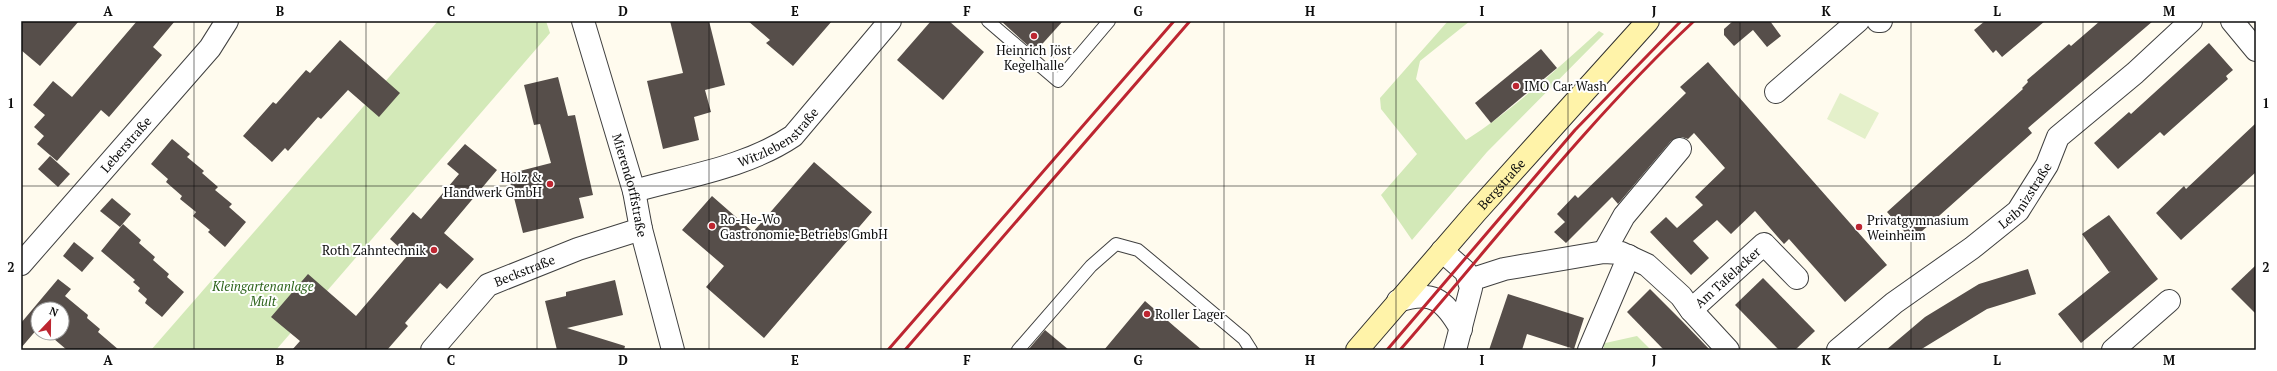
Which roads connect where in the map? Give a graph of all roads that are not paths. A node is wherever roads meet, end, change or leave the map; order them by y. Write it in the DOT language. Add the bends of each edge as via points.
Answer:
graph roads {
  1 [pos="227,21"];
  2 [pos="583,21"];
  3 [pos="988,21"];
  4 [pos="1109,21"];
  5 [pos="1647,21"];
  6 [pos="1858,21"];
  7 [pos="2191,21"];
  8 [pos="2232,21"];
  9 [pos="887,23"];
  10 [pos="2256,50"];
  11 [pos="1776,92"];
  12 [pos="1680,149"];
  13 [pos="634,191"];
  14 [pos="641,229"];
  15 [pos="1442,251"];
  16 [pos="1604,252"];
  17 [pos="1629,256"];
  18 [pos="21,264"];
  19 [pos="1797,278"];
  20 [pos="1470,280"];
  21 [pos="1398,301"];
  22 [pos="2169,302"];
  23 [pos="1691,310"];
  24 [pos="1461,329"];
  25 [pos="432,350"];
  26 [pos="673,350"];
  27 [pos="1018,350"];
  28 [pos="1251,350"];
  29 [pos="1357,350"];
  30 [pos="1454,350"];
  31 [pos="1589,350"];
  32 [pos="1728,350"];
  33 [pos="1838,350"];
  34 [pos="2112,350"];
  1 -- 18 [label="street, Leberstraße" via="210,48"];
  2 -- 13 [label="street, Mierendorffstraße"];
  3 -- 4 [label="lane" via="1058,81"];
  5 -- 15 [label="main road, Bergstraße"];
  6 -- 11 [label="street"];
  7 -- 33 [label="street, Leibnizstraße" via="2135,73 2058,137 2047,165 2018,211 1972,248 1894,303"];
  8 -- 10 [label="street"];
  9 -- 13 [label="street, Witzlebenstraße" via="793,136 773,149 750,158"];
  12 -- 16 [label="street" via="1624,216"];
  13 -- 14 [label="street, Mierendorffstraße"];
  14 -- 25 [label="street, Beckstraße" via="578,249 488,285"];
  14 -- 26 [label="street, Mierendorffstraße"];
  15 -- 20 [label="street" via="1466,272"];
  15 -- 21 [label="main road, Bergstraße"];
  16 -- 17 [label="street, Am Tafelacker"];
  16 -- 20 [label="street, Am Tafelacker" via="1504,269"];
  17 -- 23 [label="street, Am Tafelacker" via="1647,265 1681,296"];
  17 -- 31 [label="street"];
  19 -- 23 [label="street, Am Tafelacker" via="1764,244"];
  20 -- 24 [label="street" via="1468,303"];
  21 -- 24 [label="street" via="1420,296 1437,299 1449,308"];
  21 -- 29 [label="main road, Bergstraße"];
  22 -- 34 [label="street"];
  23 -- 32 [label="street, Am Tafelacker"];
  24 -- 30 [label="street"];
  27 -- 28 [label="lane" via="1091,266 1116,244 1138,250 1244,339"];
}
